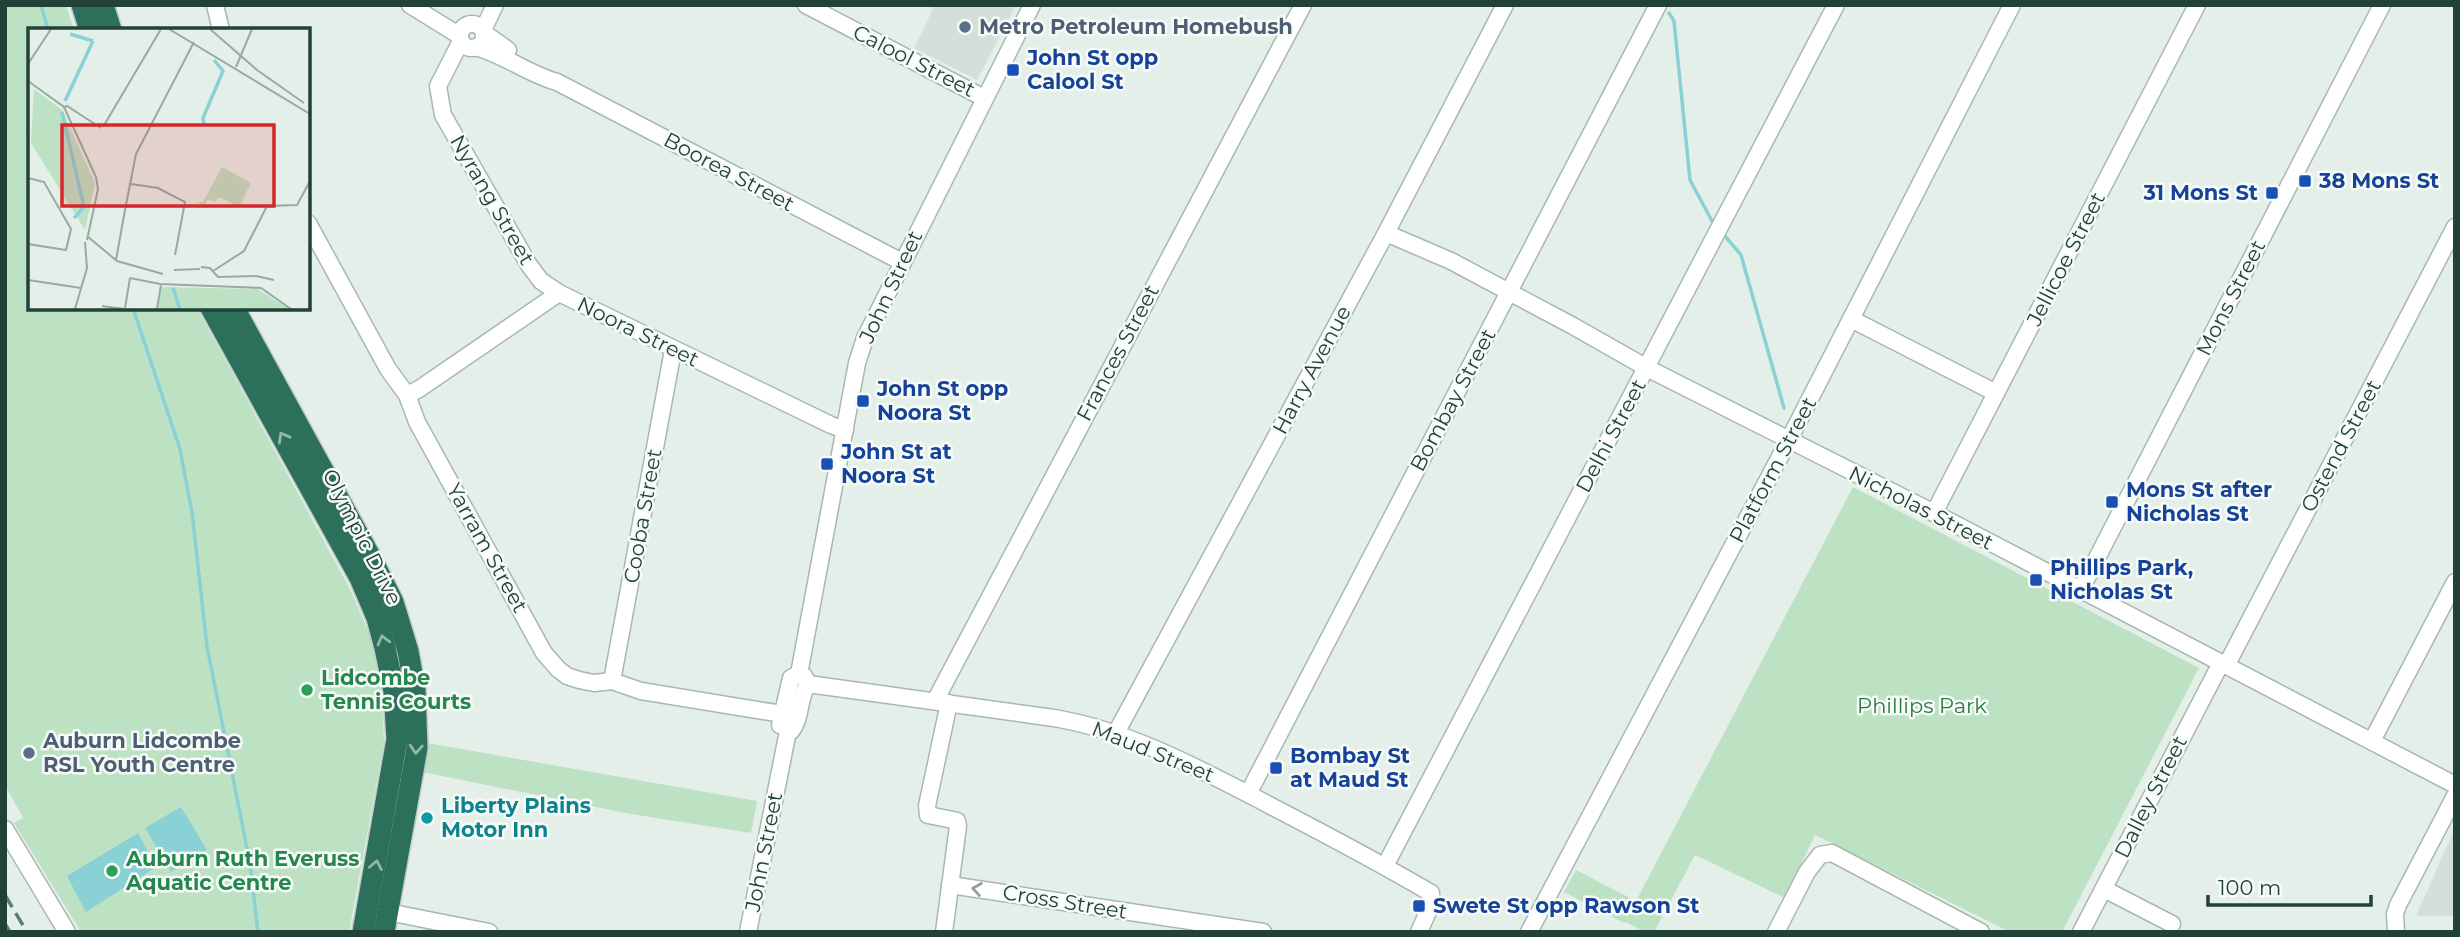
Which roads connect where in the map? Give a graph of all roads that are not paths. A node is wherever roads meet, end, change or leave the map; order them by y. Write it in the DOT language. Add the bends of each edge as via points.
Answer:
graph roads {
  1 [pos="82,5"];
  2 [pos="103,5"];
  3 [pos="215,5"];
  4 [pos="410,5"];
  5 [pos="422,5"];
  6 [pos="484,5"];
  7 [pos="495,5"];
  8 [pos="806,5"];
  9 [pos="1032,5"];
  10 [pos="1303,5"];
  11 [pos="1505,5"];
  12 [pos="1658,5"];
  13 [pos="1836,5"];
  14 [pos="2012,5"];
  15 [pos="2197,5"];
  16 [pos="2382,5"];
  17 [pos="89,28"];
  18 [pos="110,28"];
  19 [pos="221,28"];
  20 [pos="472,36"];
  21 [pos="984,98"];
  22 [pos="310,227"];
  23 [pos="2455,227"];
  24 [pos="1386,233"];
  25 [pos="902,262"];
  26 [pos="559,293"];
  27 [pos="1509,293"];
  28 [pos="212,310"];
  29 [pos="234,310"];
  30 [pos="1851,319"];
  31 [pos="673,350"];
  32 [pos="1647,368"];
  33 [pos="1996,393"];
  34 [pos="407,395"];
  35 [pos="845,430"];
  36 [pos="1788,440"];
  37 [pos="1934,513"];
  38 [pos="2455,582"];
  39 [pos="2080,591"];
  40 [pos="2223,664"];
  41 [pos="803,679"];
  42 [pos="612,681"];
  43 [pos="942,702"];
  44 [pos="782,714"];
  45 [pos="788,731"];
  46 [pos="1116,733"];
  47 [pos="2372,741"];
  48 [pos="2455,785"];
  49 [pos="1248,794"];
  50 [pos="2455,796"];
  51 [pos="5,829"];
  52 [pos="1385,866"];
  53 [pos="950,885"];
  54 [pos="2104,889"];
  55 [pos="386,922"];
  56 [pos="2172,924"];
  57 [pos="364,926"];
  58 [pos="67,932"];
  59 [pos="488,932"];
  60 [pos="748,932"];
  61 [pos="944,932"];
  62 [pos="1263,932"];
  63 [pos="1419,932"];
  64 [pos="1529,932"];
  65 [pos="1776,932"];
  66 [pos="1981,932"];
  67 [pos="2081,932"];
  68 [pos="2396,932"];
  1 -- 17 [label="highway"];
  2 -- 18 [label="highway"];
  3 -- 19 [label="street"];
  4 -- 20 [label="street, Boorea Street"];
  5 -- 20 [label="street, Boorea Street"];
  6 -- 20 [label="street, Nyrang Street"];
  7 -- 20 [label="street, Nyrang Street"];
  8 -- 21 [label="street, Calool Street"];
  9 -- 21 [label="street, John Street"];
  10 -- 43 [label="street, Frances Street"];
  11 -- 24 [label="street, Harry Avenue"];
  12 -- 27 [label="street, Bombay Street"];
  13 -- 32 [label="street, Delhi Street"];
  14 -- 30 [label="street, Platform Street"];
  15 -- 33 [label="street, Jellicoe Street"];
  16 -- 39 [label="street, Mons Street"];
  20 -- 25 [label="street, Boorea Street" via="495,43 545,70 557,82"];
  20 -- 26 [label="street, Nyrang Street" via="438,86 443,115 528,265"];
  21 -- 25 [label="street, John Street"];
  22 -- 34 [label="street, Yarram Street"];
  23 -- 40 [label="street, Ostend Street"];
  24 -- 27 [label="street, Nicholas Street"];
  24 -- 46 [label="street, Harry Avenue"];
  25 -- 35 [label="street, John Street" via="865,338"];
  26 -- 31 [label="street, Noora Street"];
  26 -- 34 [label="street, Noora Street"];
  27 -- 32 [label="street, Nicholas Street"];
  27 -- 49 [label="street, Bombay Street"];
  57 -- 28 [label="highway, Olympic Drive, one-way" via="397,739 385,649 360,578"];
  29 -- 55 [label="highway, Olympic Drive, one-way" via="393,602 408,651 418,748"];
  30 -- 33 [label="street"];
  30 -- 36 [label="street, Platform Street"];
  31 -- 35 [label="street, Noora Street"];
  31 -- 42 [label="street, Cooba Street"];
  32 -- 36 [label="street, Nicholas Street"];
  32 -- 52 [label="street, Delhi Street"];
  33 -- 37 [label="street, Jellicoe Street"];
  34 -- 42 [label="street, Yarram Street" via="544,653 567,676 594,683"];
  35 -- 41 [label="street, John Street"];
  36 -- 37 [label="street, Nicholas Street"];
  36 -- 64 [label="street, Platform Street"];
  37 -- 39 [label="street, Nicholas Street"];
  38 -- 47 [label="street"];
  39 -- 40 [label="street, Nicholas Street"];
  40 -- 47 [label="street, Nicholas Street"];
  40 -- 54 [label="street, Dalley Street"];
  41 -- 43 [label="street, Maud Street"];
  41 -- 44 [label="street" via="791,678"];
  41 -- 45 [label="street, John Street" via="796,725"];
  42 -- 44 [label="street, Yarram Street" via="641,691"];
  43 -- 46 [label="street, Maud Street" via="1076,722"];
  43 -- 53 [label="street, Frances Street" via="927,810 931,817 957,822"];
  44 -- 45 [label="street" via="781,726"];
  45 -- 60 [label="street, John Street"];
  46 -- 49 [label="street, Maud Street"];
  47 -- 48 [label="street, Nicholas Street"];
  49 -- 52 [label="street, Maud Street"];
  50 -- 68 [label="street" via="2398,905"];
  51 -- 58 [label="street"];
  52 -- 63 [label="street, Maud Street" via="1431,893 1431,905"];
  53 -- 61 [label="street"];
  62 -- 53 [label="street, Cross Street, one-way"];
  54 -- 56 [label="street"];
  54 -- 67 [label="street, Dalley Street"];
  55 -- 57 [label="street" via="376,910"];
  55 -- 59 [label="street"];
  65 -- 66 [label="street" via="1807,872 1820,855 1832,853"];
}
